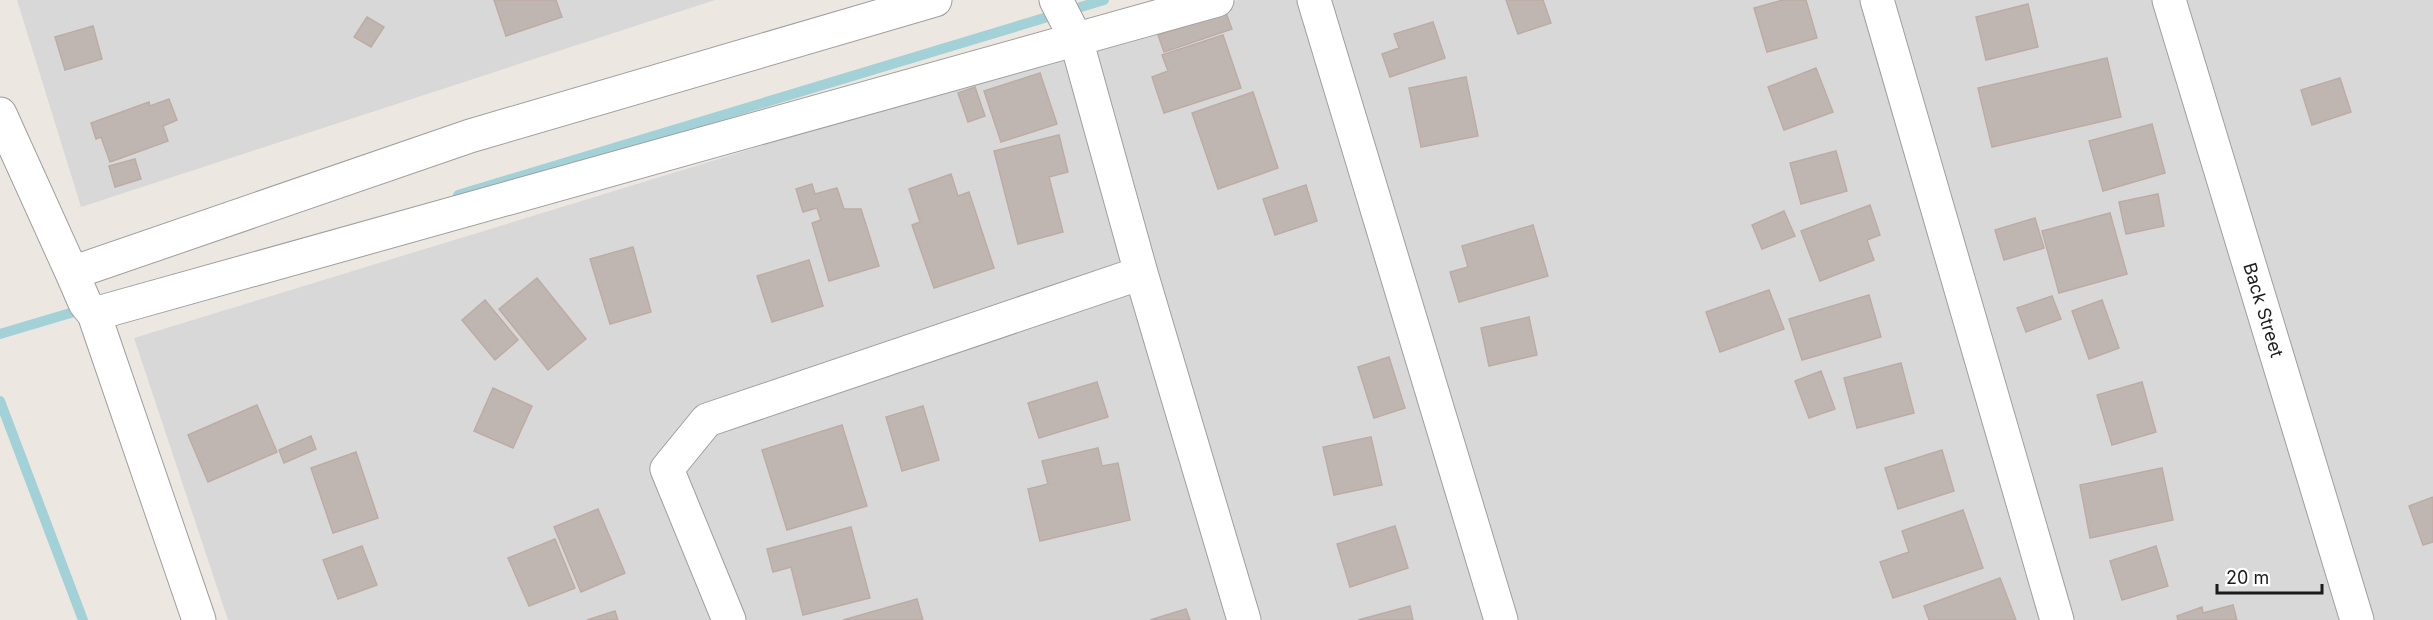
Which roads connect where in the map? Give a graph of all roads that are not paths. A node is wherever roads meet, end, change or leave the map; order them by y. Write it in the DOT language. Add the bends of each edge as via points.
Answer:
graph roads {
  1 [pos="935,0"];
  2 [pos="1056,0"];
  3 [pos="1217,0"];
  4 [pos="1314,0"];
  5 [pos="1877,0"];
  6 [pos="2169,0"];
  7 [pos="1076,39"];
  8 [pos="0,114"];
  9 [pos="72,273"];
  10 [pos="1141,273"];
  11 [pos="94,314"];
  12 [pos="199,620"];
  13 [pos="729,620"];
  14 [pos="1244,620"];
  15 [pos="1501,620"];
  16 [pos="2057,620"];
  17 [pos="2357,620"];
  1 -- 9 [label="street" via="470,136"];
  2 -- 7 [label="street"];
  3 -- 7 [label="street"];
  4 -- 15 [label="street"];
  5 -- 16 [label="street"];
  6 -- 17 [label="street, Back Street"];
  7 -- 10 [label="street"];
  7 -- 11 [label="street"];
  8 -- 9 [label="street"];
  9 -- 11 [label="street"];
  10 -- 13 [label="street" via="707,420 667,469"];
  10 -- 14 [label="street"];
  11 -- 12 [label="street"];
}
